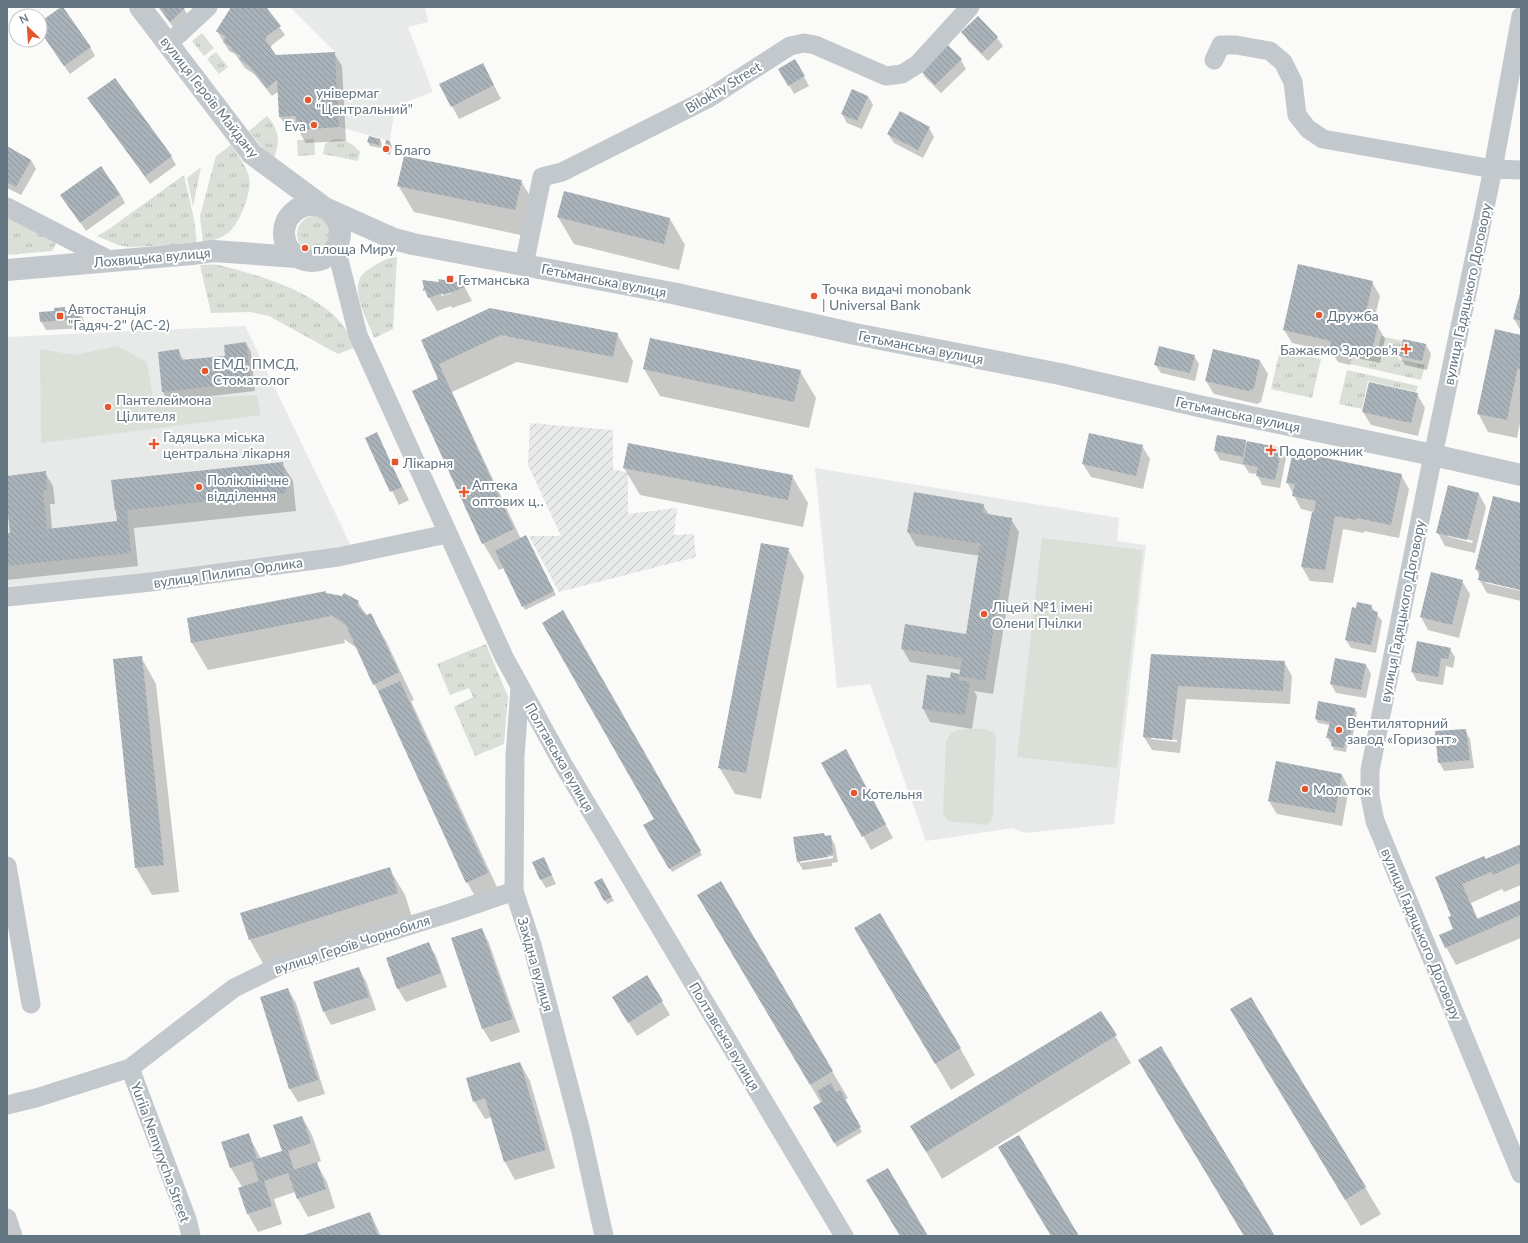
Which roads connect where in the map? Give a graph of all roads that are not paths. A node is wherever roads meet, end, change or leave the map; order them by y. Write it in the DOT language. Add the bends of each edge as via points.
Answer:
graph roads {
  1 [pos="140,7"];
  2 [pos="208,7"];
  3 [pos="970,7"];
  4 [pos="1521,16"];
  5 [pos="168,44"];
  6 [pos="1214,60"];
  7 [pos="1515,86"];
  8 [pos="1493,169"];
  9 [pos="1521,170"];
  10 [pos="7,207"];
  11 [pos="325,208"];
  12 [pos="336,248"];
  13 [pos="297,257"];
  14 [pos="111,261"];
  15 [pos="524,265"];
  16 [pos="7,270"];
  17 [pos="1433,455"];
  18 [pos="1521,475"];
  19 [pos="447,534"];
  20 [pos="7,597"];
  21 [pos="520,688"];
  22 [pos="7,866"];
  23 [pos="514,891"];
  24 [pos="31,1004"];
  25 [pos="130,1068"];
  26 [pos="7,1105"];
  27 [pos="1521,1174"];
  28 [pos="7,1218"];
  29 [pos="13,1236"];
  30 [pos="191,1236"];
  31 [pos="604,1236"];
  32 [pos="844,1236"];
  1 -- 5 [label="street, вулиця Героїв Майдану"];
  2 -- 5 [label="street"];
  3 -- 15 [label="street, Bilokhy Street" via="918,64 902,74 886,76 815,45 804,43 790,46 710,98 562,172 542,177"];
  4 -- 7 [label="street, вулиця Гадяцького Договору"];
  5 -- 11 [label="street, вулиця Героїв Майдану" via="252,154"];
  6 -- 8 [label="street" via="1221,45 1270,51 1283,62 1293,82 1297,115 1308,130 1323,139"];
  7 -- 8 [label="street, вулиця Гадяцького Договору"];
  8 -- 9 [label="street"];
  8 -- 17 [label="street, вулиця Гадяцького Договору"];
  10 -- 14 [label="street"];
  11 -- 12 [label="street" via="335,216 339,224 340,236"];
  11 -- 13 [label="street" via="305,206 291,214 284,228 285,241"];
  11 -- 15 [label="street, Гетьманська вулиця" via="394,239"];
  12 -- 13 [label="street" via="322,260 303,260"];
  12 -- 19 [label="street, Полтавська вулиця" via="358,335"];
  13 -- 14 [label="street, Лохвицька вулиця" via="213,252"];
  14 -- 16 [label="street, Лохвицька вулиця"];
  15 -- 17 [label="street, Гетьманська вулиця" via="677,294 855,334 1060,374"];
  17 -- 18 [label="street, Гетьманська вулиця"];
  17 -- 27 [label="street, вулиця Гадяцького Договору" via="1370,770 1370,796 1375,821"];
  19 -- 20 [label="street, вулиця Пилипа Орлика" via="330,558 151,582"];
  19 -- 21 [label="street, Полтавська вулиця"];
  21 -- 23 [label="street, Західна вулиця" via="515,756"];
  21 -- 32 [label="street, Полтавська вулиця"];
  22 -- 24 [label="street"];
  23 -- 25 [label="street, вулиця Героїв Чорнобиля" via="279,966 234,988"];
  23 -- 31 [label="street, Західна вулиця" via="532,945 581,1132"];
  25 -- 26 [label="street, вулиця Героїв Чорнобиля"];
  25 -- 30 [label="street, Yuriia Nemyrycha Street"];
  28 -- 29 [label="street"];
}
